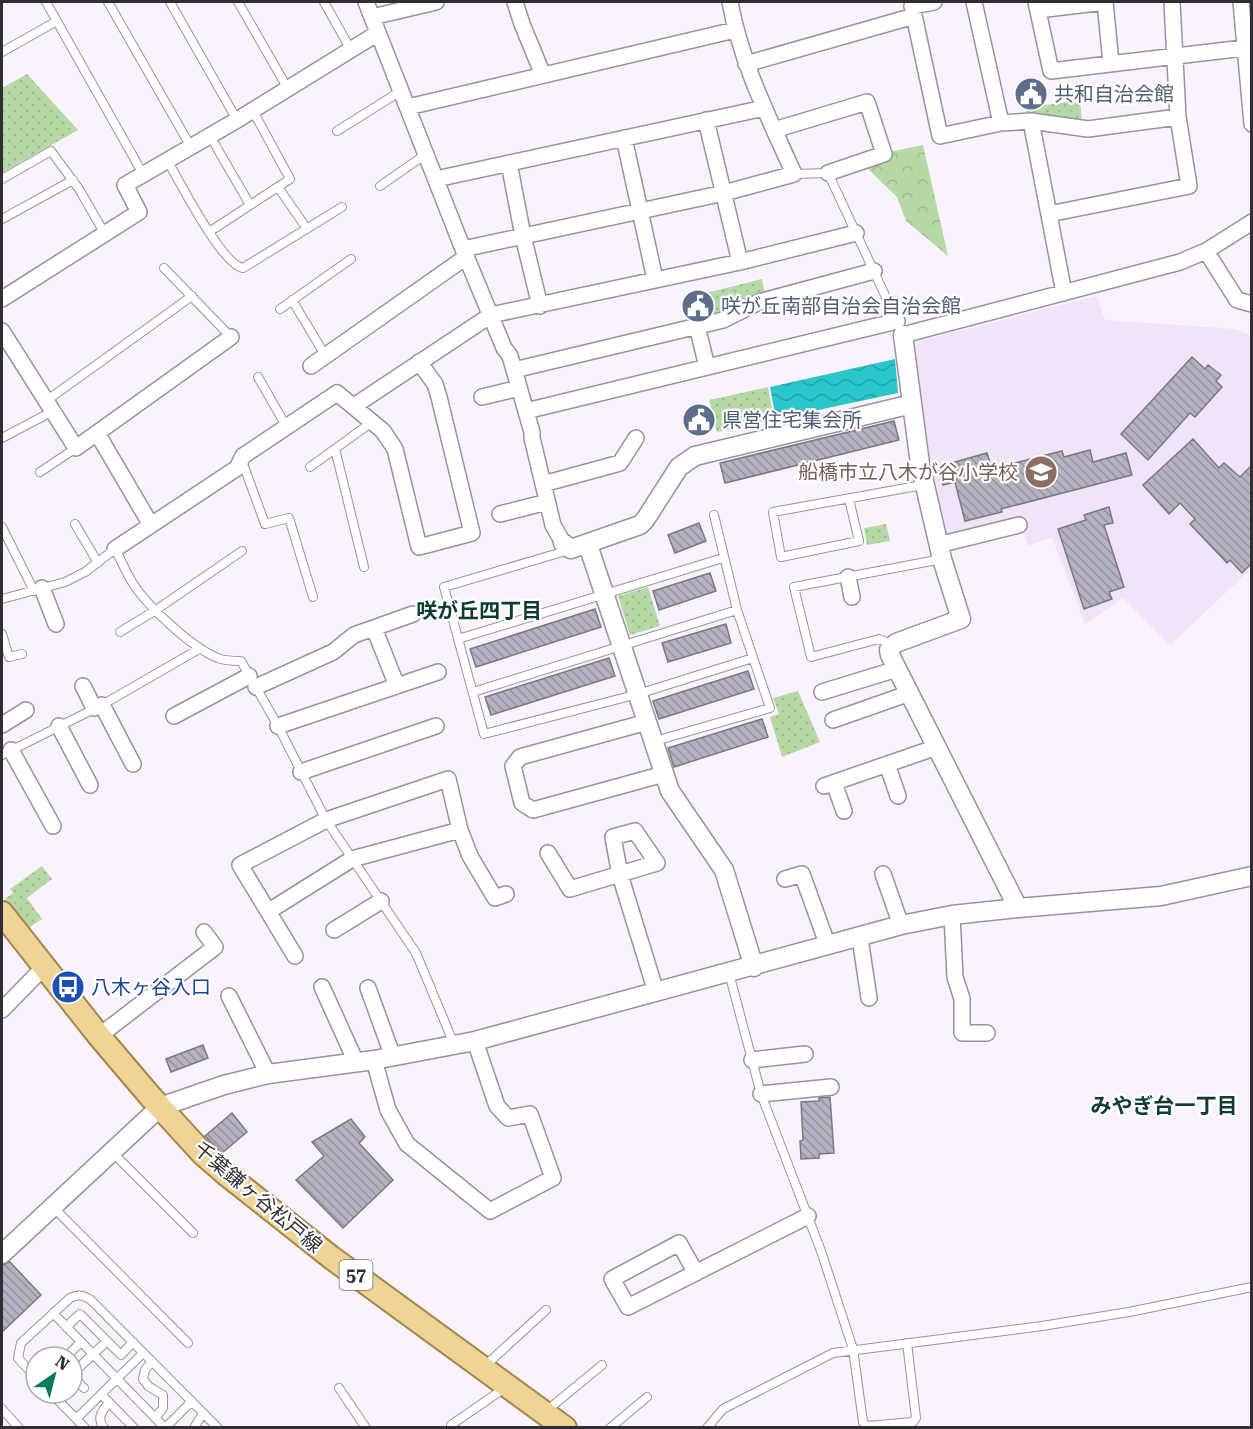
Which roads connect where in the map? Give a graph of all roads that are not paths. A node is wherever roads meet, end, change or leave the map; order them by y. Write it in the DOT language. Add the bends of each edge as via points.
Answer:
graph roads {
  1 [pos="46,2"];
  2 [pos="108,2"];
  3 [pos="170,2"];
  4 [pos="238,2"];
  5 [pos="324,2"];
  6 [pos="366,2"];
  7 [pos="436,2"];
  8 [pos="515,2"];
  9 [pos="730,2"];
  10 [pos="934,2"];
  11 [pos="974,2"];
  12 [pos="1105,2"];
  13 [pos="1172,2"];
  14 [pos="1240,2"];
  15 [pos="1037,6"];
  16 [pos="914,16"];
  17 [pos="372,17"];
  18 [pos="57,21"];
  19 [pos="735,30"];
  20 [pos="378,33"];
  21 [pos="1248,47"];
  22 [pos="351,50"];
  23 [pos="2,52"];
  24 [pos="1176,56"];
  25 [pos="1111,63"];
  26 [pos="746,64"];
  27 [pos="543,75"];
  28 [pos="288,89"];
  29 [pos="401,91"];
  30 [pos="408,107"];
  31 [pos="764,108"];
  32 [pos="253,111"];
  33 [pos="1178,117"];
  34 [pos="237,120"];
  35 [pos="706,120"];
  36 [pos="1031,121"];
  37 [pos="1001,123"];
  38 [pos="1251,124"];
  39 [pos="774,130"];
  40 [pos="337,132"];
  41 [pos="210,136"];
  42 [pos="624,138"];
  43 [pos="191,147"];
  44 [pos="426,154"];
  45 [pos="167,160"];
  46 [pos="509,163"];
  47 [pos="828,173"];
  48 [pos="143,174"];
  49 [pos="794,174"];
  50 [pos="2,179"];
  51 [pos="436,179"];
  52 [pos="73,180"];
  53 [pos="380,186"];
  54 [pos="278,187"];
  55 [pos="724,193"];
  56 [pos="250,205"];
  57 [pos="342,207"];
  58 [pos="640,211"];
  59 [pos="1049,214"];
  60 [pos="2,219"];
  61 [pos="1251,222"];
  62 [pos="307,229"];
  63 [pos="209,232"];
  64 [pos="856,232"];
  65 [pos="105,234"];
  66 [pos="523,236"];
  67 [pos="1206,251"];
  68 [pos="465,253"];
  69 [pos="351,260"];
  70 [pos="740,261"];
  71 [pos="165,268"];
  72 [pos="874,272"];
  73 [pos="655,279"];
  74 [pos="1064,293"];
  75 [pos="192,296"];
  76 [pos="2,299"];
  77 [pos="292,300"];
  78 [pos="1251,304"];
  79 [pos="540,306"];
  80 [pos="280,309"];
  81 [pos="491,315"];
  82 [pos="697,326"];
  83 [pos="900,328"];
  84 [pos="2,331"];
  85 [pos="231,337"];
  86 [pos="325,355"];
  87 [pos="419,362"];
  88 [pos="311,366"];
  89 [pos="706,367"];
  90 [pos="514,370"];
  91 [pos="258,377"];
  92 [pos="519,388"];
  93 [pos="483,397"];
  94 [pos="912,404"];
  95 [pos="49,406"];
  96 [pos="354,406"];
  97 [pos="526,411"];
  98 [pos="372,422"];
  99 [pos="286,426"];
  100 [pos="97,433"];
  101 [pos="2,438"];
  102 [pos="636,438"];
  103 [pos="76,448"];
  104 [pos="335,449"];
  105 [pos="241,459"];
  106 [pos="310,467"];
  107 [pos="40,472"];
  108 [pos="543,484"];
  109 [pos="925,485"];
  110 [pos="849,499"];
  111 [pos="547,502"];
  112 [pos="500,514"];
  113 [pos="714,515"];
  114 [pos="75,524"];
  115 [pos="151,525"];
  116 [pos="1019,525"];
  117 [pos="2,527"];
  118 [pos="574,546"];
  119 [pos="115,549"];
  120 [pos="242,550"];
  121 [pos="940,552"];
  122 [pos="723,558"];
  123 [pos="98,563"];
  124 [pos="364,567"];
  125 [pos="848,577"];
  126 [pos="38,589"];
  127 [pos="605,594"];
  128 [pos="313,597"];
  129 [pos="852,597"];
  130 [pos="2,599"];
  131 [pos="156,610"];
  132 [pos="736,610"];
  133 [pos="413,614"];
  134 [pos="56,624"];
  135 [pos="374,628"];
  136 [pos="120,632"];
  137 [pos="2,634"];
  138 [pos="458,639"];
  139 [pos="622,645"];
  140 [pos="893,645"];
  141 [pos="200,649"];
  142 [pos="22,654"];
  143 [pos="753,658"];
  144 [pos="897,669"];
  145 [pos="438,672"];
  146 [pos="253,681"];
  147 [pos="84,686"];
  148 [pos="397,686"];
  149 [pos="472,692"];
  150 [pos="822,692"];
  151 [pos="910,693"];
  152 [pos="638,694"];
  153 [pos="98,706"];
  154 [pos="26,710"];
  155 [pos="174,716"];
  156 [pos="833,720"];
  157 [pos="647,722"];
  158 [pos="2,725"];
  159 [pos="59,726"];
  160 [pos="278,726"];
  161 [pos="436,726"];
  162 [pos="654,742"];
  163 [pos="937,747"];
  164 [pos="6,752"];
  165 [pos="133,764"];
  166 [pos="887,764"];
  167 [pos="301,772"];
  168 [pos="664,774"];
  169 [pos="90,785"];
  170 [pos="898,796"];
  171 [pos="844,811"];
  172 [pos="326,820"];
  173 [pos="53,826"];
  174 [pos="460,830"];
  175 [pos="548,853"];
  176 [pos="352,859"];
  177 [pos="883,874"];
  178 [pos="1251,876"];
  179 [pos="785,879"];
  180 [pos="506,894"];
  181 [pos="381,901"];
  182 [pos="1018,908"];
  183 [pos="269,911"];
  184 [pos="2,913"];
  185 [pos="952,915"];
  186 [pos="901,925"];
  187 [pos="334,930"];
  188 [pos="204,932"];
  189 [pos="860,938"];
  190 [pos="828,946"];
  191 [pos="295,956"];
  192 [pos="44,967"];
  193 [pos="754,967"];
  194 [pos="729,973"];
  195 [pos="322,987"];
  196 [pos="368,988"];
  197 [pos="656,992"];
  198 [pos="229,996"];
  199 [pos="869,998"];
  200 [pos="2,1010"];
  201 [pos="987,1033"];
  202 [pos="99,1036"];
  203 [pos="475,1041"];
  204 [pos="454,1044"];
  205 [pos="805,1054"];
  206 [pos="393,1057"];
  207 [pos="752,1060"];
  208 [pos="365,1061"];
  209 [pos="268,1074"];
  210 [pos="831,1087"];
  211 [pos="761,1094"];
  212 [pos="160,1107"];
  213 [pos="111,1151"];
  214 [pos="52,1206"];
  215 [pos="807,1216"];
  216 [pos="193,1233"];
  217 [pos="2,1254"];
  218 [pos="696,1273"];
  219 [pos="1251,1287"];
  220 [pos="546,1310"];
  221 [pos="53,1313"];
  222 [pos="109,1319"];
  223 [pos="66,1327"];
  224 [pos="97,1331"];
  225 [pos="107,1341"];
  226 [pos="81,1342"];
  227 [pos="133,1342"];
  228 [pos="188,1343"];
  229 [pos="907,1343"];
  230 [pos="78,1345"];
  231 [pos="853,1349"];
  232 [pos="143,1353"];
  233 [pos="93,1354"];
  234 [pos="152,1361"];
  235 [pos="84,1363"];
  236 [pos="24,1365"];
  237 [pos="602,1365"];
  238 [pos="483,1367"];
  239 [pos="117,1379"];
  240 [pos="508,1386"];
  241 [pos="339,1388"];
  242 [pos="101,1394"];
  243 [pos="647,1397"];
  244 [pos="192,1401"];
  245 [pos="109,1402"];
  246 [pos="63,1405"];
  247 [pos="2,1409"];
  248 [pos="545,1412"];
  249 [pos="203,1413"];
  250 [pos="155,1418"];
  251 [pos="76,1419"];
  252 [pos="451,1425"];
  253 [pos="19,1428"];
  254 [pos="85,1428"];
  255 [pos="104,1428"];
  256 [pos="134,1428"];
  257 [pos="165,1428"];
  258 [pos="194,1428"];
  259 [pos="218,1428"];
  260 [pos="366,1428"];
  261 [pos="565,1428"];
  262 [pos="610,1428"];
  263 [pos="706,1428"];
  1 -- 18 [label="lane"];
  2 -- 43 [label="lane"];
  3 -- 34 [label="lane"];
  4 -- 28 [label="lane"];
  5 -- 22 [label="lane"];
  6 -- 17 [label="street"];
  7 -- 17 [label="street"];
  8 -- 27 [label="street"];
  9 -- 19 [label="street"];
  10 -- 16 [label="street" via="912,6"];
  11 -- 37 [label="street"];
  12 -- 15 [label="street"];
  12 -- 25 [label="street"];
  13 -- 24 [label="street"];
  14 -- 21 [label="street"];
  15 -- 25 [label="street" via="1051,70"];
  16 -- 26 [label="street"];
  16 -- 37 [label="street" via="940,136"];
  17 -- 20 [label="street"];
  18 -- 23 [label="lane"];
  18 -- 48 [label="lane"];
  19 -- 26 [label="street"];
  19 -- 27 [label="street"];
  20 -- 22 [label="street"];
  20 -- 29 [label="street"];
  21 -- 24 [label="street"];
  21 -- 38 [label="street"];
  22 -- 28 [label="street"];
  24 -- 25 [label="street"];
  24 -- 33 [label="street"];
  26 -- 31 [label="street"];
  27 -- 30 [label="street"];
  28 -- 32 [label="street"];
  29 -- 30 [label="street"];
  29 -- 40 [label="lane"];
  30 -- 44 [label="street"];
  31 -- 35 [label="street"];
  31 -- 39 [label="street"];
  32 -- 34 [label="street"];
  32 -- 54 [label="lane" via="290,178"];
  33 -- 36 [label="street" via="1088,129"];
  33 -- 59 [label="street" via="1189,186"];
  34 -- 41 [label="street"];
  35 -- 42 [label="street"];
  35 -- 55 [label="street"];
  36 -- 37 [label="street"];
  36 -- 59 [label="street"];
  39 -- 47 [label="street" via="867,102 884,154"];
  39 -- 49 [label="street"];
  41 -- 43 [label="street"];
  41 -- 56 [label="lane"];
  42 -- 46 [label="street"];
  42 -- 58 [label="street"];
  43 -- 45 [label="street"];
  44 -- 51 [label="street"];
  44 -- 53 [label="lane"];
  45 -- 48 [label="street"];
  45 -- 63 [label="lane"];
  46 -- 51 [label="street"];
  46 -- 66 [label="street"];
  47 -- 49 [label="lane"];
  47 -- 64 [label="lane"];
  48 -- 65 [label="street" via="125,185 139,212"];
  49 -- 55 [label="street"];
  50 -- 52 [label="lane" via="51,151"];
  51 -- 68 [label="street"];
  52 -- 60 [label="lane"];
  52 -- 65 [label="lane"];
  54 -- 56 [label="lane"];
  54 -- 62 [label="lane"];
  55 -- 58 [label="street"];
  55 -- 70 [label="street"];
  56 -- 63 [label="lane"];
  57 -- 62 [label="lane"];
  58 -- 66 [label="street"];
  58 -- 73 [label="street"];
  59 -- 74 [label="street"];
  61 -- 67 [label="street"];
  62 -- 63 [label="lane" via="243,268 237,267 219,248"];
  64 -- 70 [label="street"];
  64 -- 72 [label="lane"];
  65 -- 76 [label="street"];
  66 -- 68 [label="street"];
  66 -- 79 [label="street"];
  67 -- 74 [label="street" via="1180,262"];
  67 -- 78 [label="street" via="1237,300"];
  68 -- 81 [label="street"];
  68 -- 86 [label="street"];
  69 -- 77 [label="lane"];
  70 -- 73 [label="street"];
  71 -- 75 [label="lane"];
  72 -- 82 [label="street" via="759,302 723,320"];
  72 -- 83 [label="lane"];
  73 -- 79 [label="street"];
  74 -- 83 [label="street"];
  75 -- 85 [label="lane"];
  75 -- 95 [label="lane"];
  77 -- 80 [label="lane"];
  77 -- 86 [label="lane"];
  79 -- 81 [label="street"];
  81 -- 87 [label="street"];
  81 -- 90 [label="street"];
  82 -- 89 [label="street"];
  82 -- 90 [label="street"];
  83 -- 89 [label="street"];
  83 -- 94 [label="street"];
  84 -- 95 [label="street"];
  85 -- 100 [label="street"];
  86 -- 88 [label="street"];
  87 -- 96 [label="street"];
  87 -- 98 [label="street" via="435,384 472,533 419,547 394,449 383,430"];
  89 -- 97 [label="street"];
  90 -- 92 [label="street"];
  91 -- 99 [label="lane"];
  92 -- 93 [label="street"];
  92 -- 97 [label="street"];
  94 -- 109 [label="street"];
  94 -- 118 [label="street" via="695,456 679,467 640,525"];
  95 -- 101 [label="lane"];
  95 -- 103 [label="street"];
  96 -- 98 [label="street"];
  96 -- 99 [label="street" via="334,393"];
  97 -- 108 [label="street"];
  98 -- 104 [label="lane"];
  99 -- 105 [label="street"];
  100 -- 103 [label="street"];
  100 -- 115 [label="street"];
  102 -- 108 [label="street" via="620,463"];
  103 -- 107 [label="lane"];
  104 -- 106 [label="lane"];
  104 -- 124 [label="lane"];
  105 -- 115 [label="street" via="237,468"];
  105 -- 128 [label="lane" via="265,524 289,518"];
  108 -- 111 [label="street"];
  109 -- 110 [label="lane"];
  109 -- 121 [label="street"];
  110 -- 110 [label="lane" via="773,512 782,557 859,541"];
  111 -- 112 [label="street"];
  111 -- 118 [label="street" via="553,525"];
  113 -- 122 [label="lane"];
  114 -- 123 [label="lane"];
  115 -- 119 [label="street"];
  116 -- 121 [label="street"];
  117 -- 126 [label="lane"];
  118 -- 127 [label="street"];
  118 -- 138 [label="lane" via="444,588"];
  119 -- 123 [label="lane"];
  119 -- 131 [label="lane" via="133,584"];
  120 -- 131 [label="lane"];
  121 -- 125 [label="lane"];
  121 -- 140 [label="street" via="961,619"];
  122 -- 127 [label="lane"];
  122 -- 132 [label="lane"];
  123 -- 126 [label="lane" via="66,582"];
  125 -- 129 [label="street"];
  125 -- 140 [label="lane" via="794,587 811,657 879,639"];
  126 -- 130 [label="lane"];
  126 -- 134 [label="street"];
  127 -- 138 [label="lane"];
  127 -- 139 [label="street"];
  131 -- 136 [label="lane"];
  131 -- 141 [label="lane"];
  132 -- 139 [label="lane"];
  132 -- 143 [label="lane"];
  133 -- 135 [label="street"];
  135 -- 146 [label="street" via="354,635 333,652"];
  135 -- 148 [label="street"];
  137 -- 142 [label="lane" via="9,657"];
  138 -- 149 [label="lane"];
  139 -- 149 [label="lane"];
  139 -- 152 [label="street"];
  140 -- 144 [label="street" via="890,655"];
  141 -- 146 [label="lane" via="217,658 241,661"];
  141 -- 153 [label="lane"];
  143 -- 152 [label="lane"];
  143 -- 162 [label="lane" via="770,708"];
  144 -- 150 [label="street"];
  144 -- 151 [label="street"];
  145 -- 148 [label="street"];
  146 -- 155 [label="street"];
  146 -- 160 [label="lane"];
  147 -- 153 [label="street"];
  148 -- 160 [label="street"];
  149 -- 152 [label="lane" via="484,734"];
  151 -- 156 [label="street"];
  151 -- 163 [label="street"];
  152 -- 157 [label="street"];
  153 -- 159 [label="lane"];
  153 -- 165 [label="street"];
  154 -- 158 [label="street"];
  157 -- 162 [label="street"];
  157 -- 168 [label="street" via="520,757 513,766 522,803 533,810"];
  159 -- 164 [label="lane"];
  159 -- 169 [label="street"];
  160 -- 167 [label="lane"];
  161 -- 167 [label="street"];
  162 -- 168 [label="street"];
  163 -- 166 [label="street"];
  163 -- 182 [label="street"];
  164 -- 173 [label="street"];
  166 -- 170 [label="street"];
  166 -- 171 [label="street" via="829,784"];
  167 -- 172 [label="lane"];
  168 -- 193 [label="street" via="670,791 724,870"];
  172 -- 174 [label="street" via="448,779"];
  172 -- 176 [label="lane"];
  172 -- 183 [label="street" via="240,865"];
  174 -- 176 [label="street"];
  174 -- 180 [label="street" via="470,856 495,898"];
  175 -- 197 [label="street" via="570,889 620,875"];
  176 -- 181 [label="lane"];
  176 -- 183 [label="street"];
  177 -- 186 [label="street"];
  178 -- 182 [label="street" via="1161,896"];
  179 -- 190 [label="street" via="802,874"];
  181 -- 187 [label="street"];
  181 -- 204 [label="lane" via="416,953"];
  182 -- 185 [label="street"];
  183 -- 191 [label="street"];
  184 -- 192 [label="main road, 千葉鎌ヶ谷松戸線 / 57"];
  185 -- 186 [label="street"];
  185 -- 201 [label="street" via="962,1033"];
  186 -- 189 [label="street"];
  188 -- 202 [label="street" via="214,947"];
  189 -- 190 [label="street"];
  189 -- 199 [label="street"];
  190 -- 193 [label="street"];
  192 -- 200 [label="street"];
  192 -- 202 [label="main road, 千葉鎌ヶ谷松戸線 / 57"];
  193 -- 194 [label="street"];
  194 -- 197 [label="street"];
  194 -- 207 [label="lane"];
  195 -- 208 [label="street"];
  196 -- 206 [label="street"];
  197 -- 203 [label="street"];
  198 -- 209 [label="street"];
  202 -- 212 [label="main road, 千葉鎌ヶ谷松戸線 / 57"];
  203 -- 204 [label="street"];
  203 -- 208 [label="street" via="497,1106 508,1118 530,1114 553,1178 490,1211 407,1144"];
  204 -- 206 [label="street"];
  205 -- 207 [label="street"];
  206 -- 208 [label="street"];
  207 -- 211 [label="lane"];
  208 -- 209 [label="street"];
  209 -- 212 [label="street"];
  210 -- 211 [label="street"];
  211 -- 215 [label="lane"];
  212 -- 213 [label="street"];
  212 -- 238 [label="main road, 千葉鎌ヶ谷松戸線 / 57" via="203,1154 248,1193"];
  213 -- 214 [label="street"];
  213 -- 216 [label="lane"];
  214 -- 217 [label="street"];
  214 -- 228 [label="lane"];
  215 -- 218 [label="street"];
  215 -- 231 [label="lane"];
  218 -- 218 [label="street" via="679,1244 612,1279 628,1307"];
  219 -- 229 [label="lane" via="1129,1312"];
  220 -- 238 [label="lane"];
  221 -- 222 [label="lane" via="70,1298 82,1296"];
  221 -- 223 [label="lane"];
  221 -- 236 [label="lane" via="21,1343 18,1358"];
  222 -- 224 [label="lane"];
  222 -- 227 [label="lane"];
  223 -- 224 [label="lane" via="80,1314"];
  223 -- 226 [label="lane"];
  224 -- 225 [label="lane"];
  225 -- 227 [label="lane" via="121,1355"];
  225 -- 233 [label="lane"];
  226 -- 230 [label="lane"];
  226 -- 233 [label="lane"];
  227 -- 232 [label="lane"];
  229 -- 231 [label="lane"];
  229 -- 231 [label="lane" via="916,1418 913,1422 867,1426 863,1422"];
  231 -- 263 [label="lane" via="833,1353 723,1409"];
  232 -- 234 [label="lane"];
  232 -- 239 [label="lane"];
  233 -- 235 [label="lane"];
  233 -- 239 [label="lane"];
  234 -- 244 [label="lane"];
  234 -- 250 [label="lane" via="143,1379 163,1395 162,1408"];
  237 -- 248 [label="lane"];
  238 -- 240 [label="main road, 千葉鎌ヶ谷松戸線 / 57"];
  239 -- 242 [label="lane"];
  239 -- 250 [label="lane"];
  240 -- 248 [label="main road, 千葉鎌ヶ谷松戸線 / 57"];
  240 -- 252 [label="lane"];
  241 -- 260 [label="lane"];
  242 -- 245 [label="lane"];
  242 -- 251 [label="lane"];
  243 -- 262 [label="lane"];
  244 -- 249 [label="lane"];
  244 -- 257 [label="lane"];
  245 -- 255 [label="lane" via="100,1415"];
  245 -- 256 [label="lane"];
  246 -- 251 [label="lane"];
  247 -- 253 [label="lane"];
  248 -- 261 [label="main road, 千葉鎌ヶ谷松戸線 / 57"];
  249 -- 258 [label="lane"];
  249 -- 259 [label="lane"];
  250 -- 257 [label="lane"];
  251 -- 254 [label="lane"];
}
